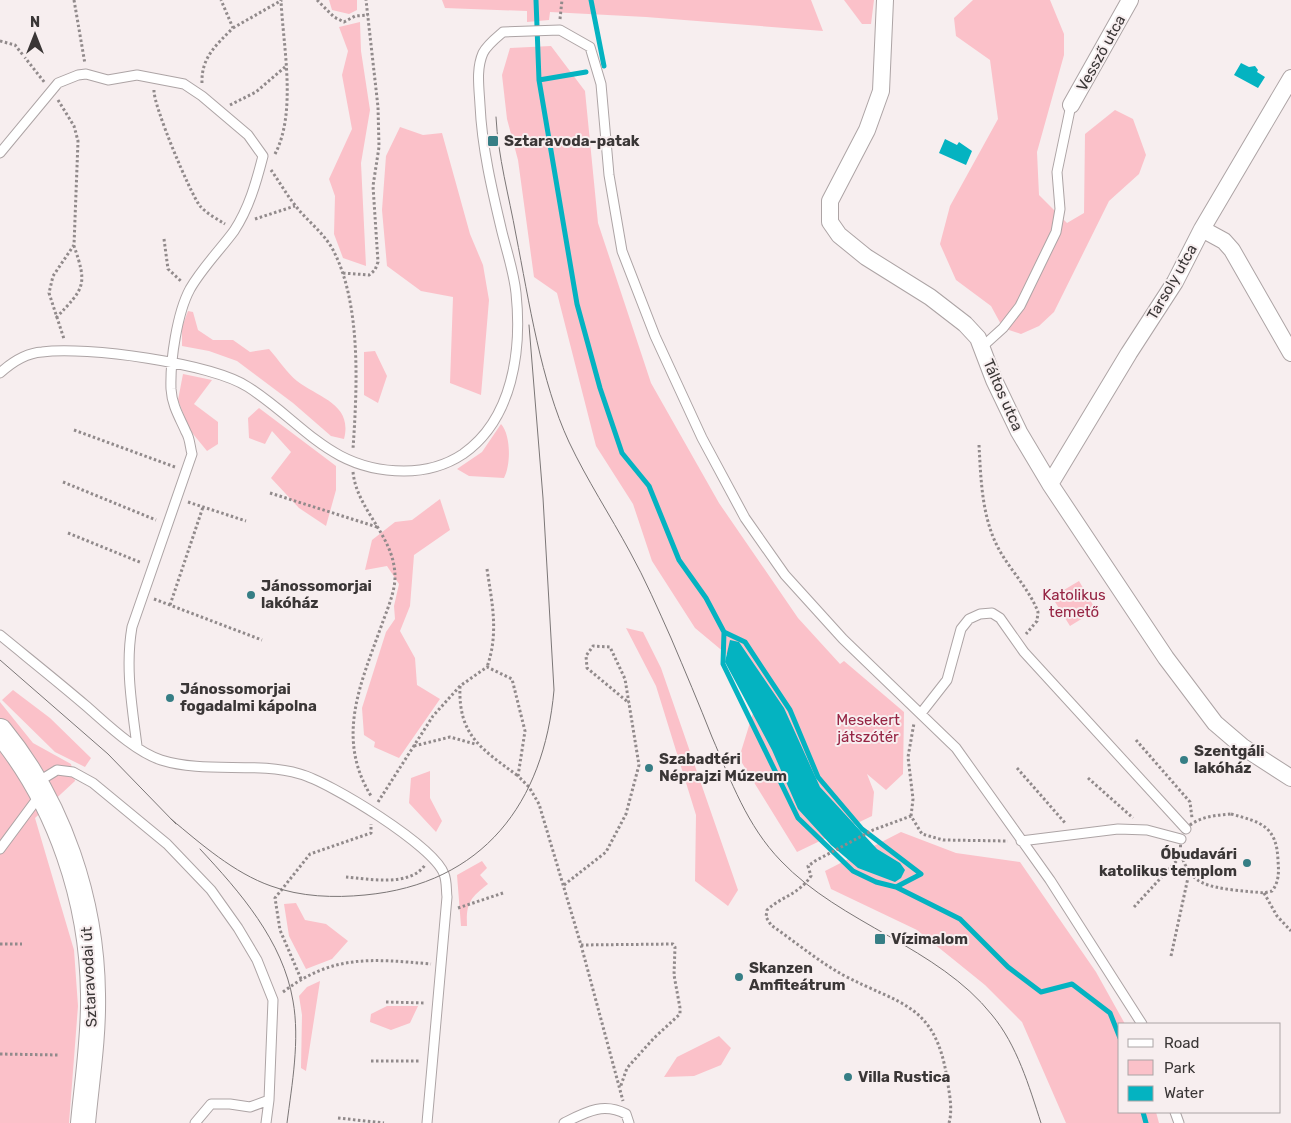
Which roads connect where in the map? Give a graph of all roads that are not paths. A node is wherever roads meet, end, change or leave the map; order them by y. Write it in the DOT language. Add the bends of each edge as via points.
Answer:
graph roads {
  1 [pos="885,0"];
  2 [pos="1130,0"];
  3 [pos="1291,78"];
  4 [pos="1072,105"];
  5 [pos="0,154"];
  6 [pos="1202,229"];
  7 [pos="982,347"];
  8 [pos="1291,353"];
  9 [pos="172,363"];
  10 [pos="0,374"];
  11 [pos="1050,484"];
  12 [pos="0,635"];
  13 [pos="922,712"];
  14 [pos="0,731"];
  15 [pos="137,746"];
  16 [pos="1291,778"];
  17 [pos="38,788"];
  18 [pos="1189,826"];
  19 [pos="1181,839"];
  20 [pos="1021,841"];
  21 [pos="0,849"];
  22 [pos="1141,1023"];
  23 [pos="269,1100"];
  24 [pos="83,1123"];
  25 [pos="196,1123"];
  26 [pos="266,1123"];
  27 [pos="427,1123"];
  28 [pos="564,1123"];
  29 [pos="629,1123"];
  1 -- 7 [label="street, Táltos utca" via="881,91 867,130 830,201 830,222 838,235 866,257 966,324"];
  2 -- 4 [label="street, Vessző utca"];
  3 -- 6 [label="street, Tarsoly utca"];
  4 -- 7 [label="lane" via="1057,172 1060,209 1056,232 1020,306"];
  5 -- 9 [label="lane" via="58,83 86,74 108,80 137,75 184,84 248,135 263,156 248,206 190,289 183,307"];
  6 -- 8 [label="street" via="1224,241 1232,250"];
  6 -- 11 [label="street, Tarsoly utca" via="1175,282"];
  7 -- 11 [label="street, Táltos utca" via="994,380"];
  9 -- 10 [label="lane" via="68,350 39,352 17,360"];
  9 -- 13 [label="lane" via="213,372 247,386 329,450 352,463 385,471 422,471 464,453 488,430 505,401 517,339 516,291 482,140 478,68 484,51 503,32 560,30 590,47 601,84 609,175 622,251 655,336 702,438 745,518 785,575 843,639"];
  9 -- 15 [label="lane" via="174,405 188,434 192,454 132,627 128,672"];
  11 -- 16 [label="street, Táltos utca" via="1166,658 1215,723 1243,747"];
  12 -- 15 [label="lane"];
  13 -- 18 [label="lane" via="947,680 968,619 992,613 1000,618 1064,696"];
  13 -- 20 [label="lane" via="956,748"];
  14 -- 17 [label="street, Sztaravodai út"];
  15 -- 27 [label="lane" via="161,760 300,774 328,785 408,837 431,857 445,875 446,912"];
  17 -- 21 [label="lane"];
  17 -- 23 [label="lane" via="57,770 73,772 93,783 167,844 212,890 257,960 273,1000"];
  17 -- 24 [label="street, Sztaravodai út" via="64,843 79,889 90,945 93,995"];
  19 -- 20 [label="lane" via="1147,830 1118,829"];
  20 -- 22 [label="lane" via="1050,880"];
  23 -- 25 [label="lane" via="250,1107 211,1104"];
  23 -- 26 [label="lane"];
  28 -- 29 [label="lane" via="597,1108 616,1108 626,1114"];
}
